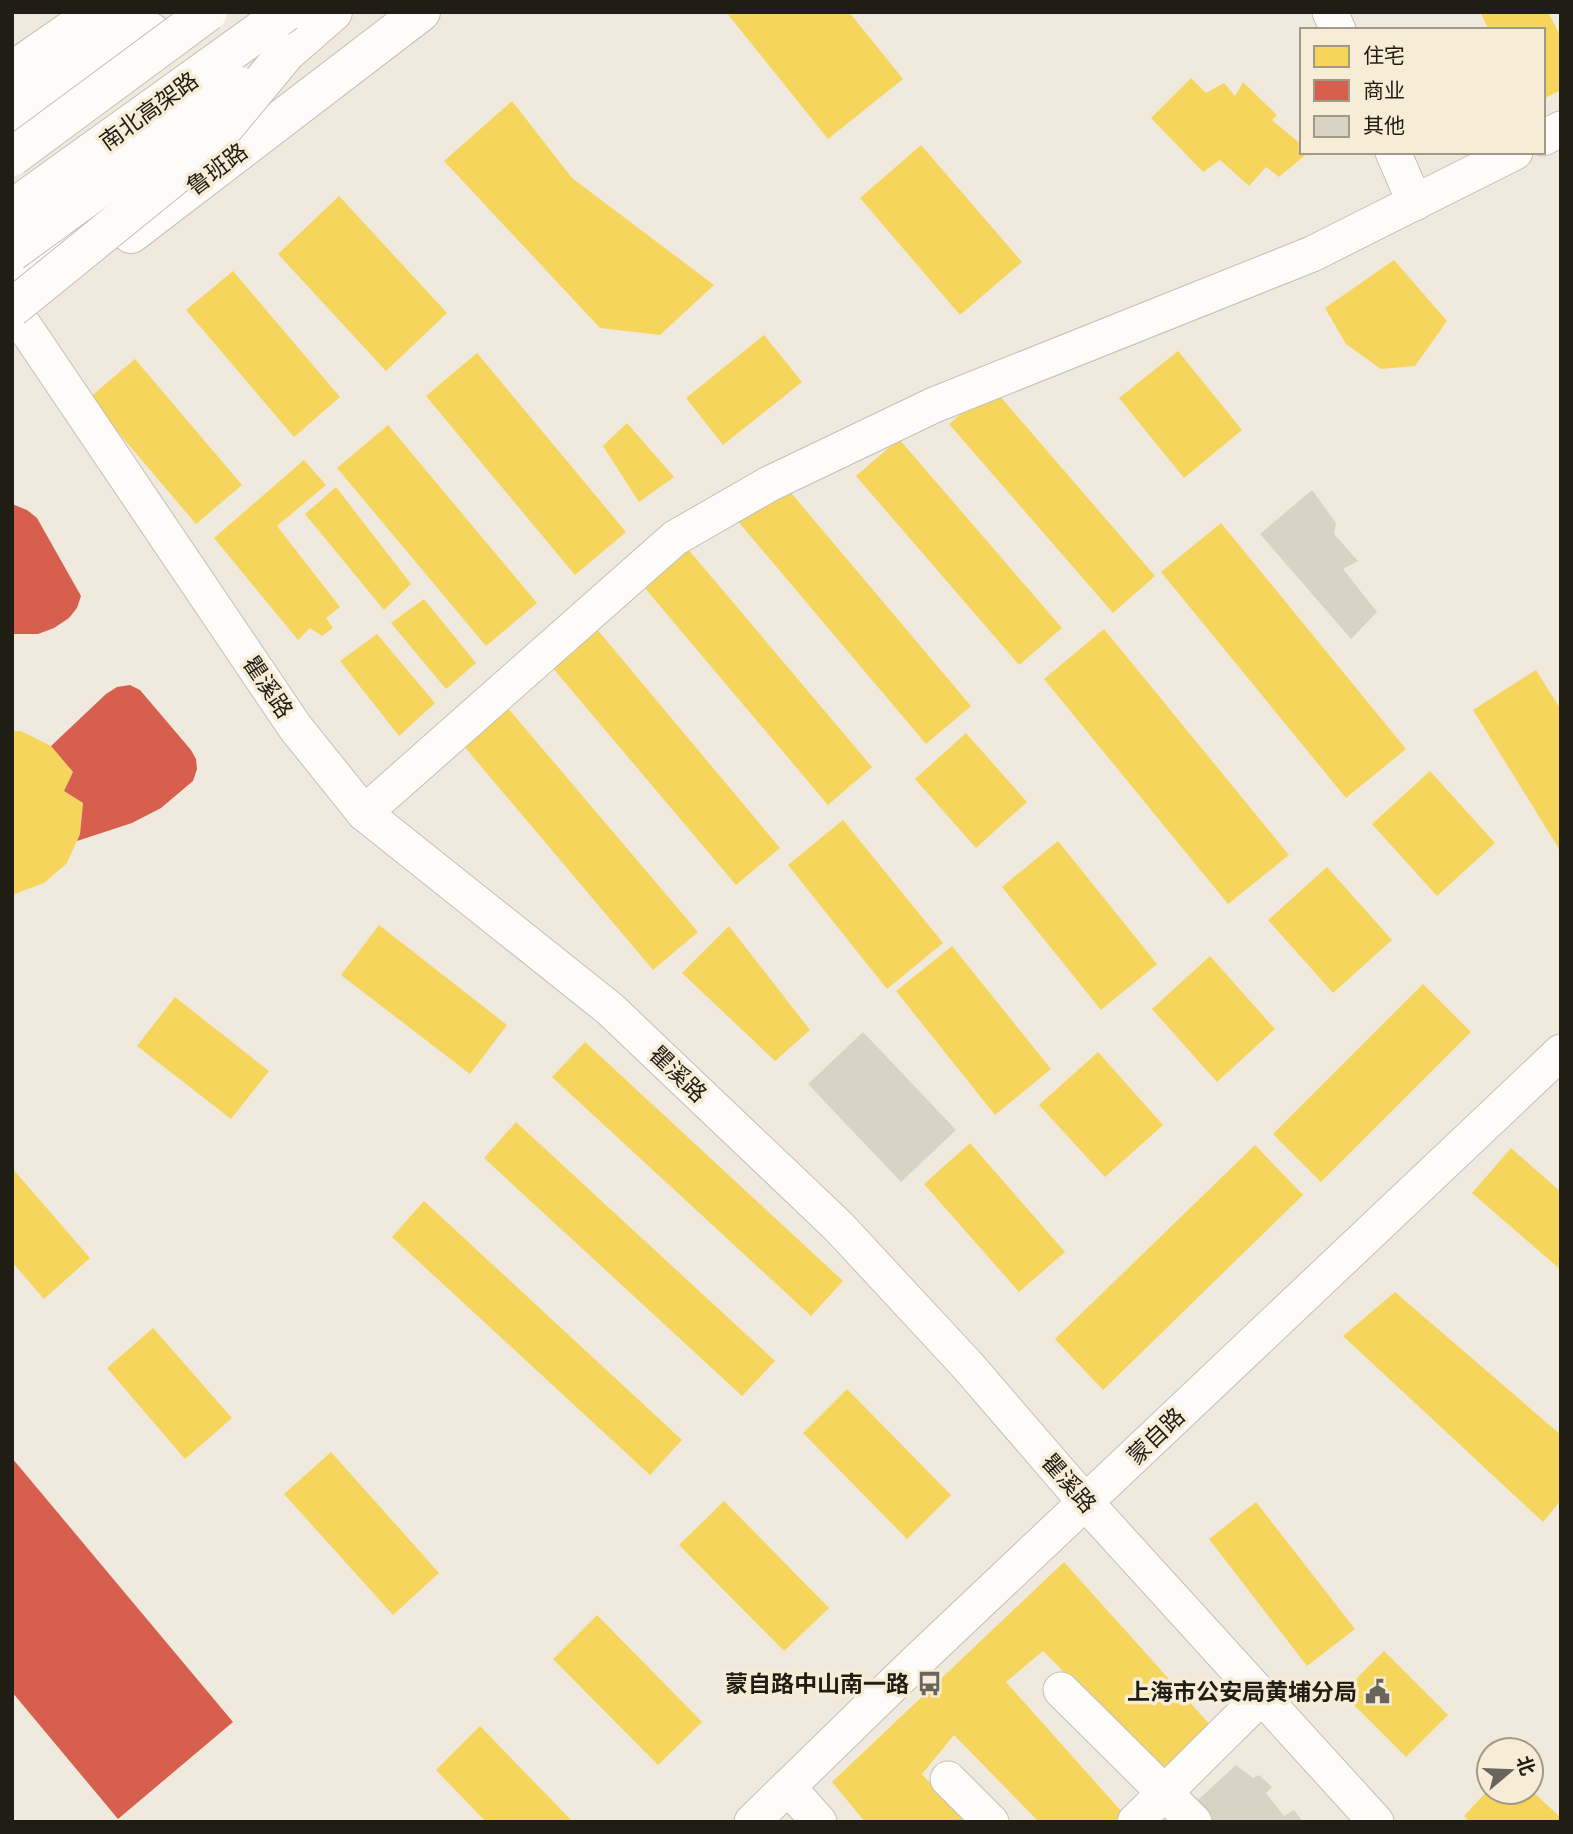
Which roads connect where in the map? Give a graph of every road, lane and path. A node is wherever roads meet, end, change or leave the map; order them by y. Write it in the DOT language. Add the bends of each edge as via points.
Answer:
graph roads {
  1 [pos="97,12"];
  2 [pos="132,12"];
  3 [pos="178,12"];
  4 [pos="208,12"];
  5 [pos="286,12"];
  6 [pos="333,12"];
  7 [pos="349,12"];
  8 [pos="421,12"];
  9 [pos="1330,12"];
  10 [pos="1337,28"];
  11 [pos="286,53"];
  12 [pos="12,71"];
  13 [pos="12,100"];
  14 [pos="1561,129"];
  15 [pos="12,130"];
  16 [pos="1545,137"];
  17 [pos="1394,154"];
  18 [pos="1511,154"];
  19 [pos="12,157"];
  20 [pos="1415,203"];
  21 [pos="12,209"];
  22 [pos="12,252"];
  23 [pos="12,281"];
  24 [pos="14,314"];
  25 [pos="364,813"];
  26 [pos="1561,1052"];
  27 [pos="1086,1503"];
  28 [pos="1061,1690"];
  29 [pos="1261,1697"];
  30 [pos="948,1779"];
  31 [pos="788,1787"];
  32 [pos="1165,1792"];
  33 [pos="752,1822"];
  34 [pos="818,1822"];
  35 [pos="991,1822"];
  36 [pos="1135,1822"];
  37 [pos="1194,1822"];
  38 [pos="1376,1822"];
  1 -- 12 [label="main road"];
  2 -- 13 [label="main road"];
  3 -- 15 [label="main road"];
  4 -- 19 [label="main road, 南北高架路, bridge"];
  5 -- 21 [label="main road, 南北高架路, bridge"];
  6 -- 11 [label="main road"];
  7 -- 23 [label="main road, 鲁班路"];
  8 -- 24 [label="main road, 鲁班路"];
  9 -- 10 [label="street"];
  11 -- 22 [label="main road, bridge"];
  11 -- 24 [label="main road, bridge" via="204,152"];
  14 -- 16 [label="street"];
  17 -- 20 [label="street"];
  18 -- 20 [label="street"];
  20 -- 25 [label="street" via="1312,254 934,405 769,484 675,538"];
  24 -- 25 [label="street, 瞿溪路" via="295,727"];
  25 -- 27 [label="street, 瞿溪路" via="610,1009 829,1217 968,1366"];
  26 -- 27 [label="street, 蒙自路"];
  27 -- 29 [label="street, 瞿溪路"];
  27 -- 31 [label="street, 蒙自路"];
  28 -- 32 [label="street"];
  29 -- 32 [label="street"];
  29 -- 38 [label="street, 瞿溪路"];
  30 -- 35 [label="street"];
  31 -- 33 [label="street, 蒙自路"];
  31 -- 34 [label="street"];
  32 -- 36 [label="street"];
  32 -- 37 [label="street"];
}
